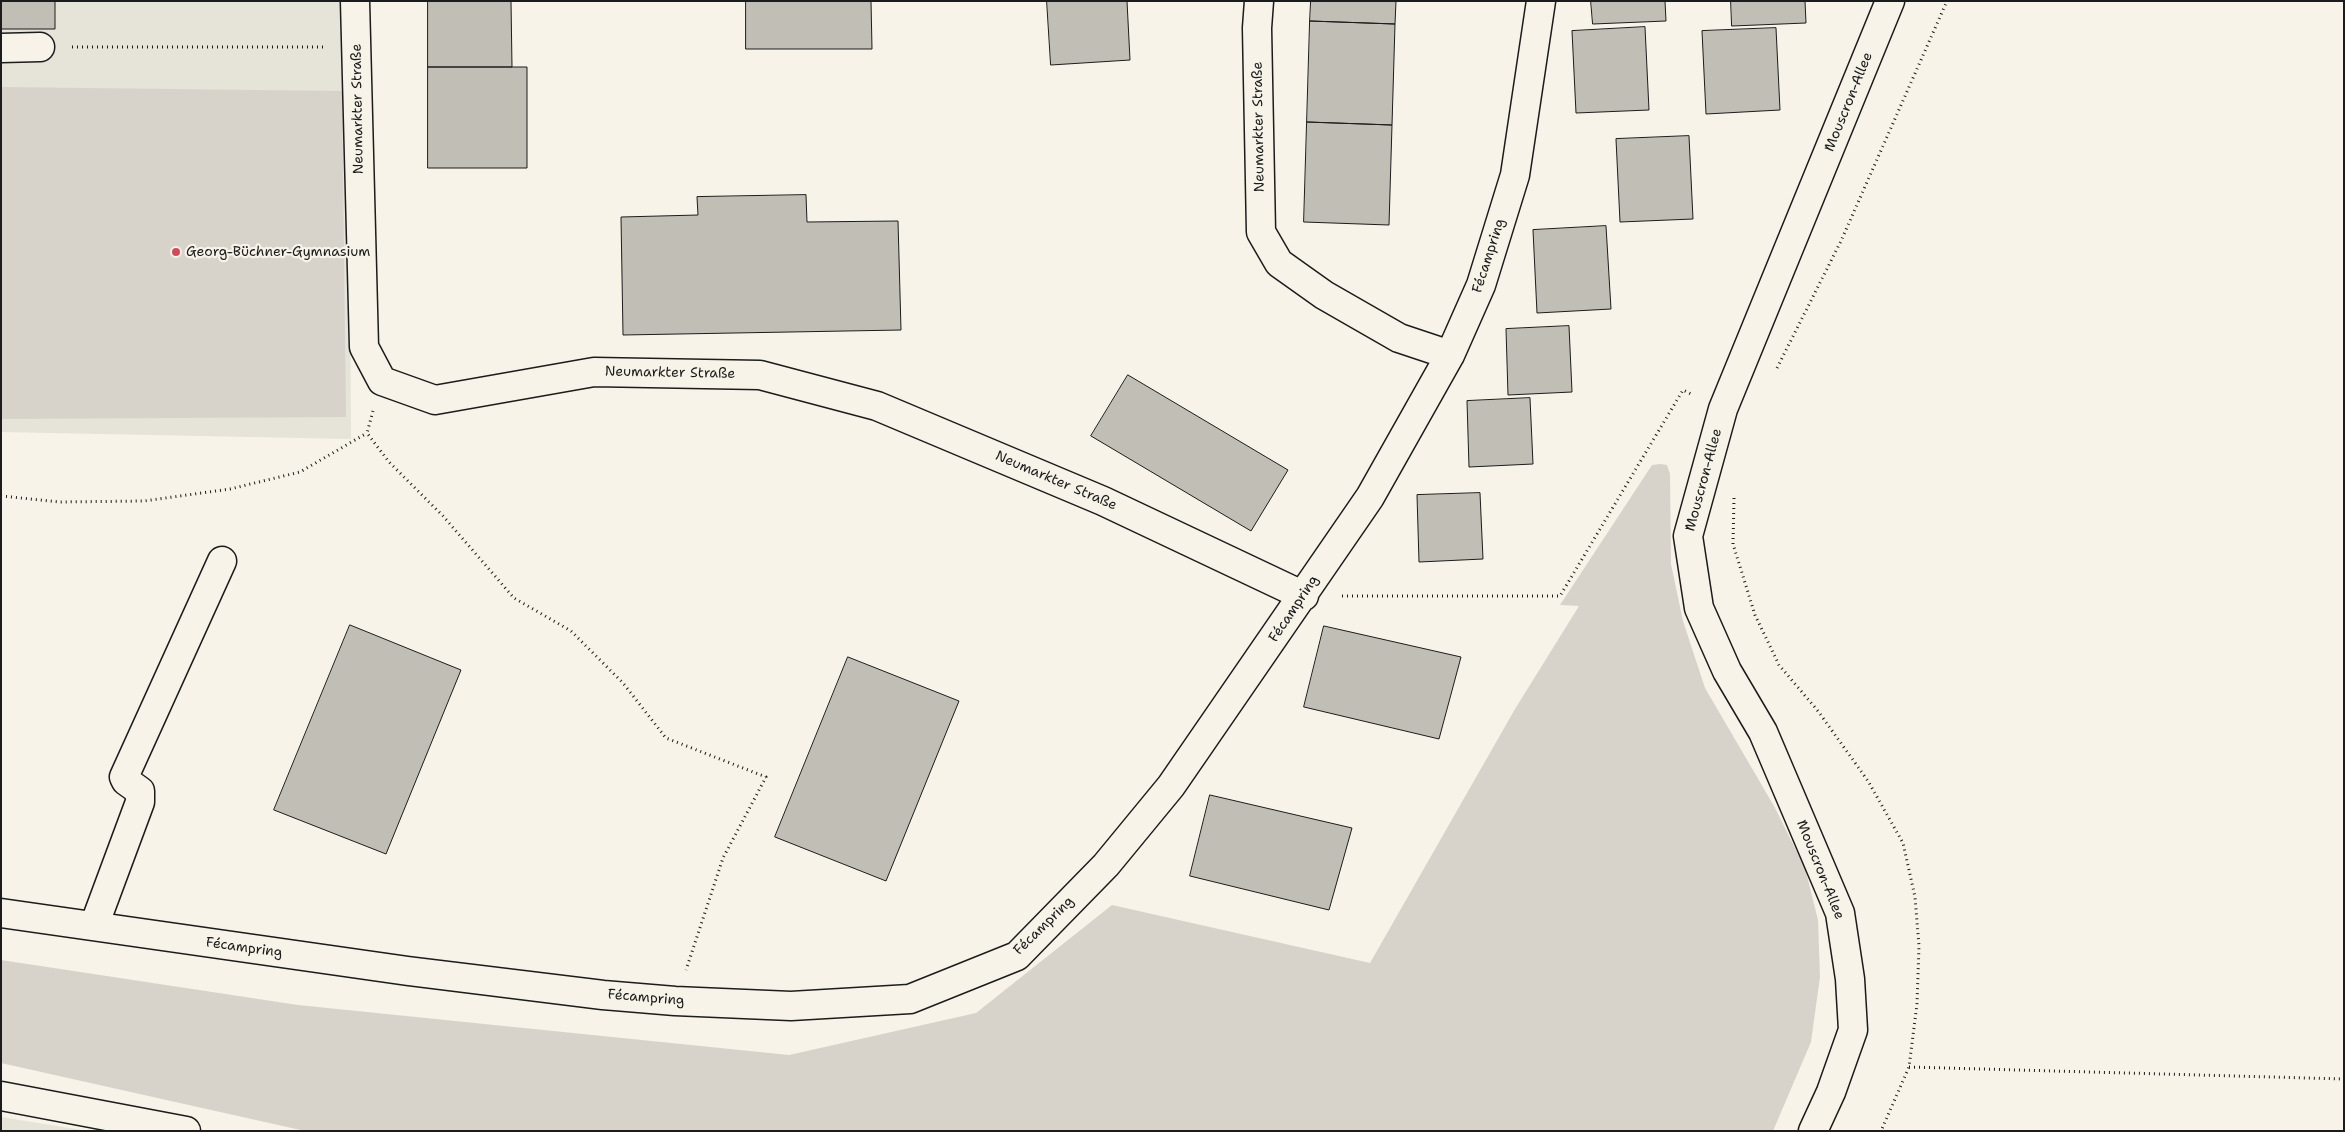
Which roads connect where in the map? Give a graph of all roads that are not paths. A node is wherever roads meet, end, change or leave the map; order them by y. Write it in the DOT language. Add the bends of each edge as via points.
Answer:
graph roads {
  1 [pos="355,1"];
  2 [pos="1259,1"];
  3 [pos="1541,1"];
  4 [pos="1890,1"];
  5 [pos="1,48"];
  6 [pos="40,48"];
  7 [pos="1450,355"];
  8 [pos="222,561"];
  9 [pos="1304,596"];
  10 [pos="1,913"];
  11 [pos="94,926"];
  12 [pos="1,1096"];
  13 [pos="186,1131"];
  14 [pos="1813,1131"];
  1 -- 9 [label="street, Neumarkter Straße" via="364,347 382,381 434,400 594,372 760,375 877,406 1104,501"];
  2 -- 7 [label="street, Neumarkter Straße" via="1261,232 1279,263 1324,295 1399,338"];
  3 -- 7 [label="street, Fécampring" via="1515,174 1481,284"];
  4 -- 14 [label="street, Mouscron-Allee" via="1723,409 1688,536 1699,608 1727,671 1763,732 1840,913 1850,979 1853,1030"];
  5 -- 6 [label="street"];
  7 -- 9 [label="street, Fécampring" via="1370,497"];
  8 -- 11 [label="street" via="124,777 140,791 140,802"];
  9 -- 11 [label="street, Fécampring" via="1172,786 1106,864 1017,956 910,999 791,1006 602,995"];
  10 -- 11 [label="street, Fécampring"];
  12 -- 13 [label="street"];
}
